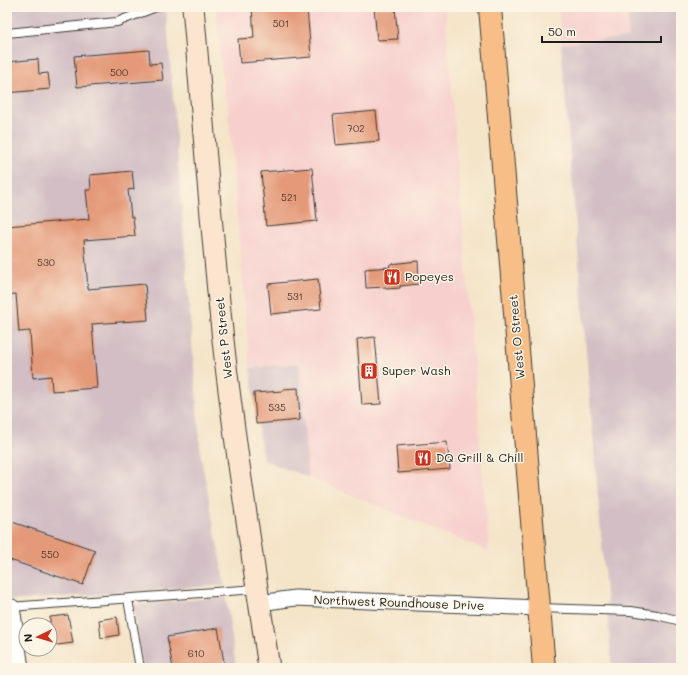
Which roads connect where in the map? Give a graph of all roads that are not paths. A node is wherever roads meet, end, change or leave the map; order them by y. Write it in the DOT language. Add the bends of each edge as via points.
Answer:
graph roads {
  1 [pos="156,7"];
  2 [pos="194,7"];
  3 [pos="490,7"];
  4 [pos="7,32"];
  5 [pos="258,596"];
  6 [pos="128,599"];
  7 [pos="10,607"];
  8 [pos="539,608"];
  9 [pos="681,621"];
  10 [pos="22,668"];
  11 [pos="140,668"];
  12 [pos="270,668"];
  13 [pos="544,668"];
  1 -- 4 [label="lane" via="117,22"];
  2 -- 5 [label="street, West P Street" via="224,341"];
  3 -- 8 [label="main road, West O Street"];
  5 -- 6 [label="lane"];
  5 -- 8 [label="street, Northwest Roundhouse Drive"];
  5 -- 12 [label="street, West P Street"];
  6 -- 7 [label="lane"];
  6 -- 11 [label="lane"];
  7 -- 10 [label="street"];
  8 -- 9 [label="lane" via="632,611"];
  8 -- 13 [label="main road, West O Street"];
}
